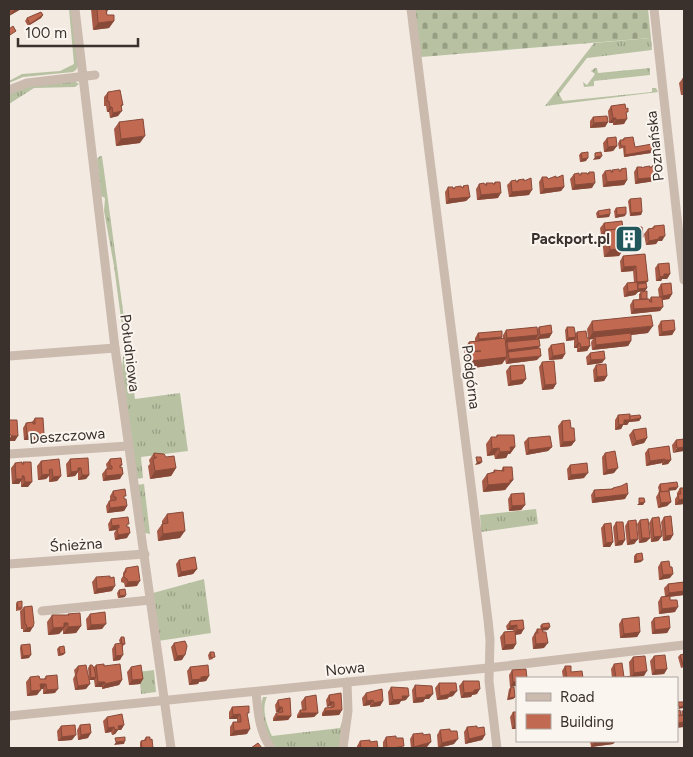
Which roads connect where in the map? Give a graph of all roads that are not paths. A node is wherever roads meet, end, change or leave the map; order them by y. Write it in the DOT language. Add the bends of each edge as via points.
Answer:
graph roads {
  1 [pos="75,9"];
  2 [pos="411,9"];
  3 [pos="654,9"];
  4 [pos="95,75"];
  5 [pos="84,77"];
  6 [pos="9,90"];
  7 [pos="684,280"];
  8 [pos="115,348"];
  9 [pos="9,356"];
  10 [pos="128,446"];
  11 [pos="9,454"];
  12 [pos="145,554"];
  13 [pos="9,564"];
  14 [pos="150,600"];
  15 [pos="42,611"];
  16 [pos="684,645"];
  17 [pos="488,668"];
  18 [pos="347,682"];
  19 [pos="256,692"];
  20 [pos="164,700"];
  21 [pos="9,716"];
  22 [pos="172,748"];
  23 [pos="271,748"];
  24 [pos="343,748"];
  25 [pos="497,748"];
  1 -- 5 [label="street, Południowa"];
  2 -- 17 [label="street, Podgórna" via="488,620"];
  3 -- 7 [label="street, Poznańska"];
  4 -- 5 [label="street"];
  5 -- 6 [label="street" via="27,83"];
  5 -- 8 [label="street, Południowa"];
  8 -- 9 [label="street"];
  8 -- 10 [label="street, Południowa"];
  10 -- 11 [label="street, Deszczowa"];
  10 -- 12 [label="street, Południowa"];
  12 -- 13 [label="street, Śnieżna"];
  12 -- 14 [label="street, Południowa"];
  14 -- 15 [label="street"];
  14 -- 20 [label="street, Południowa"];
  16 -- 17 [label="street, Nowa"];
  17 -- 18 [label="street, Nowa"];
  17 -- 25 [label="street, Podgórna"];
  18 -- 19 [label="street, Nowa"];
  18 -- 24 [label="street" via="348,711"];
  19 -- 20 [label="street, Nowa"];
  19 -- 23 [label="street" via="261,726"];
  20 -- 21 [label="street, Nowa"];
  20 -- 22 [label="street, Południowa"];
}
